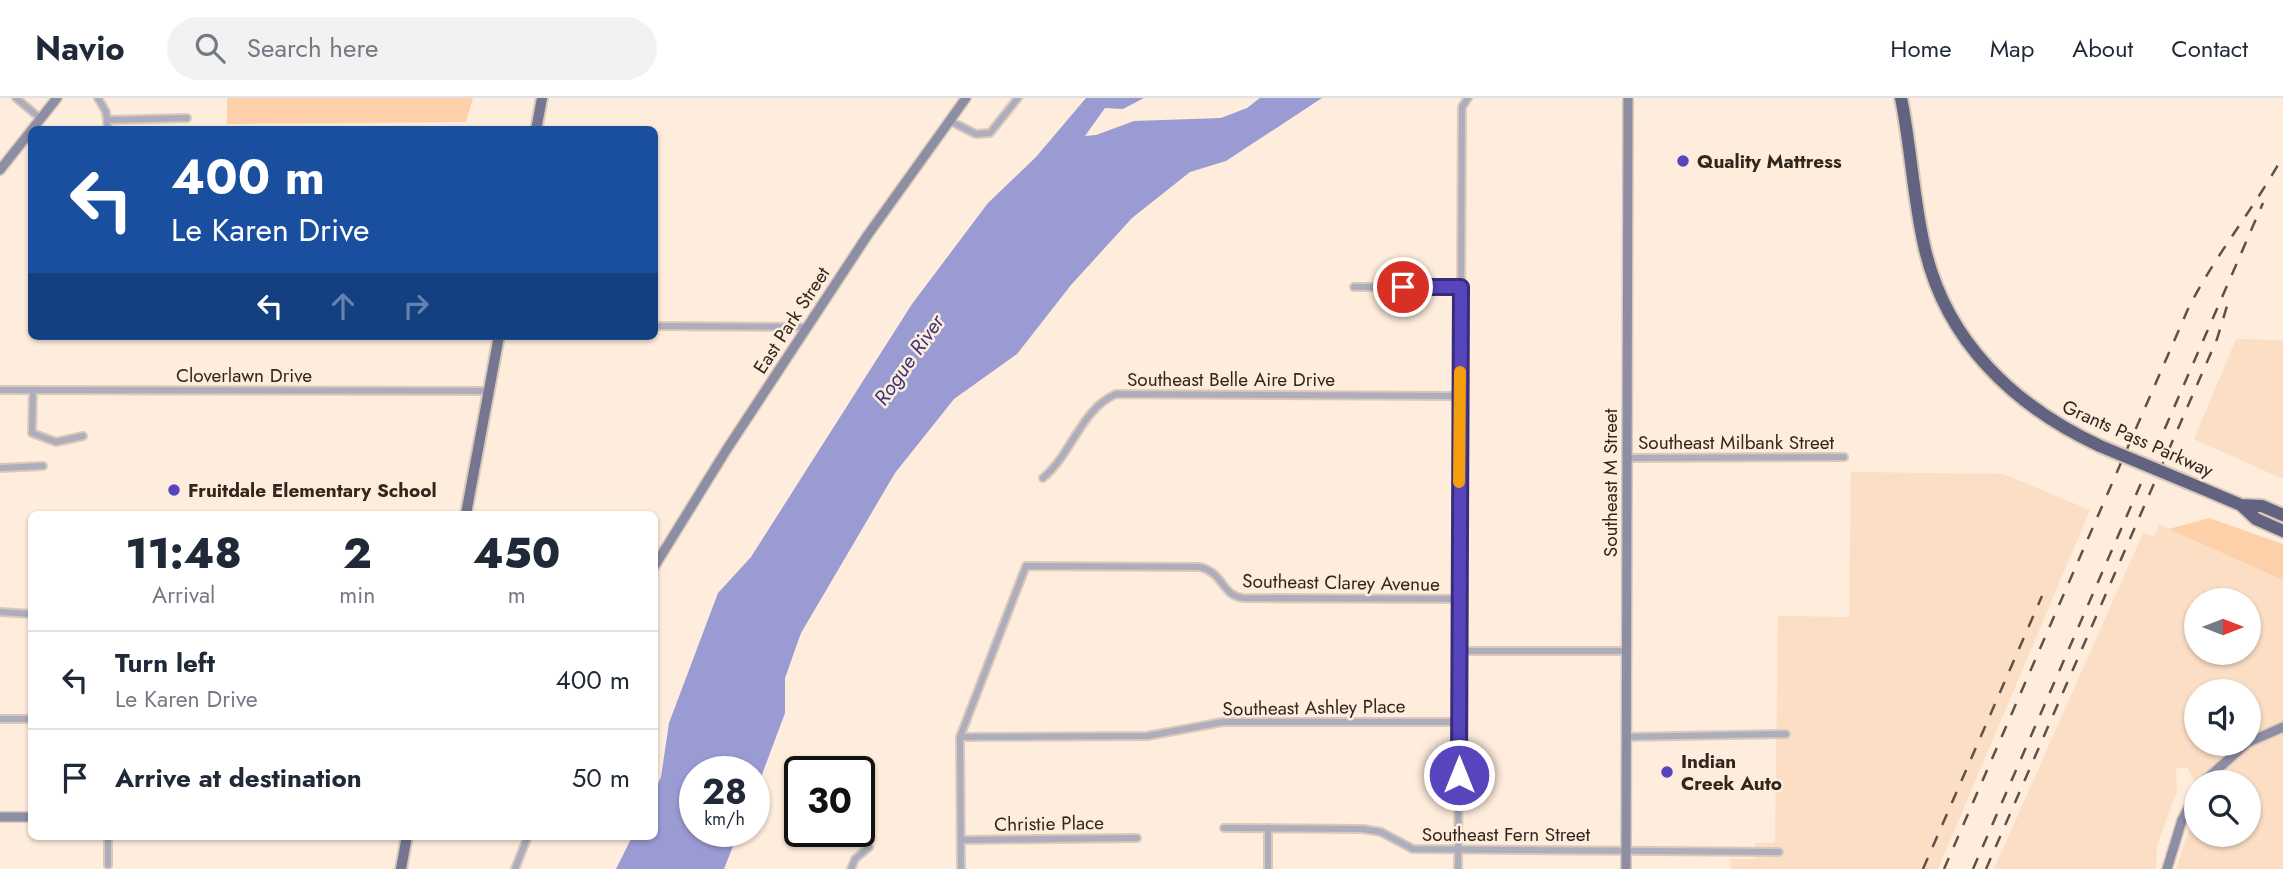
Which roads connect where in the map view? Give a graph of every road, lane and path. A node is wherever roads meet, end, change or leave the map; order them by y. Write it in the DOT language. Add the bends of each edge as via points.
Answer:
graph roads {
  1 [pos="16,98"];
  2 [pos="57,98"];
  3 [pos="97,98"];
  4 [pos="542,98"];
  5 [pos="966,98"];
  6 [pos="1018,98"];
  7 [pos="1468,98"];
  8 [pos="1628,98"];
  9 [pos="1901,98"];
  10 [pos="187,118"];
  11 [pos="41,119"];
  12 [pos="108,120"];
  13 [pos="950,121"];
  14 [pos="35,126"];
  15 [pos="107,126"];
  16 [pos="537,126"];
  17 [pos="28,135"];
  18 [pos="0,170"];
  19 [pos="1354,287"];
  20 [pos="1461,287"];
  21 [pos="658,326"];
  22 [pos="807,327"];
  23 [pos="498,340"];
  24 [pos="0,390"];
  25 [pos="33,390"];
  26 [pos="488,391"];
  27 [pos="1459,396"];
  28 [pos="83,436"];
  29 [pos="1844,457"];
  30 [pos="1628,458"];
  31 [pos="43,466"];
  32 [pos="0,468"];
  33 [pos="1043,478"];
  34 [pos="2241,505"];
  35 [pos="467,511"];
  36 [pos="2283,516"];
  37 [pos="2283,531"];
  38 [pos="658,560"];
  39 [pos="1459,599"];
  40 [pos="0,612"];
  41 [pos="28,614"];
  42 [pos="1459,651"];
  43 [pos="1627,652"];
  44 [pos="0,719"];
  45 [pos="28,719"];
  46 [pos="1459,722"];
  47 [pos="2283,727"];
  48 [pos="1786,733"];
  49 [pos="960,737"];
  50 [pos="1627,737"];
  51 [pos="2261,737"];
  52 [pos="2232,756"];
  53 [pos="2217,770"];
  54 [pos="2184,816"];
  55 [pos="0,817"];
  56 [pos="28,817"];
  57 [pos="1224,828"];
  58 [pos="1268,828"];
  59 [pos="1137,838"];
  60 [pos="108,840"];
  61 [pos="406,840"];
  62 [pos="526,840"];
  63 [pos="961,840"];
  64 [pos="869,847"];
  65 [pos="1458,849"];
  66 [pos="1626,850"];
  67 [pos="1779,852"];
  68 [pos="108,865"];
  69 [pos="401,869"];
  70 [pos="515,869"];
  71 [pos="851,869"];
  72 [pos="961,869"];
  73 [pos="1268,869"];
  74 [pos="1458,869"];
  75 [pos="1626,869"];
  76 [pos="2167,869"];
  1 -- 11 [label="street"];
  2 -- 11 [label="street"];
  3 -- 12 [label="street"];
  4 -- 16 [label="main road"];
  5 -- 13 [label="street, East Park Street"];
  6 -- 13 [label="street" via="990,133 976,134"];
  7 -- 20 [label="street" via="1462,107"];
  8 -- 30 [label="street, Southeast M Street"];
  9 -- 34 [label="highway, Grants Pass Parkway, bridge" via="1929,266 1951,317 1977,355 2007,388 2041,414 2100,446"];
  10 -- 12 [label="street"];
  11 -- 14 [label="street"];
  12 -- 15 [label="street"];
  13 -- 22 [label="street, East Park Street"];
  17 -- 18 [label="street"];
  19 -- 20 [label="street"];
  20 -- 27 [label="street"];
  21 -- 22 [label="street"];
  22 -- 38 [label="street, East Park Street"];
  23 -- 26 [label="main road"];
  24 -- 25 [label="street, Cloverlawn Drive"];
  25 -- 26 [label="street, Cloverlawn Drive"];
  25 -- 28 [label="street" via="32,433 56,442"];
  26 -- 35 [label="main road"];
  27 -- 33 [label="street, Southeast Belle Aire Drive" via="1116,394 1098,404 1060,461"];
  27 -- 39 [label="street"];
  29 -- 30 [label="street, Southeast Milbank Street"];
  30 -- 43 [label="street, Southeast M Street"];
  31 -- 32 [label="street"];
  34 -- 36 [label="highway, Grants Pass Parkway" via="2262,506"];
  34 -- 37 [label="highway, Grants Pass Parkway" via="2256,519"];
  39 -- 42 [label="street"];
  39 -- 49 [label="street, Southeast Clarey Avenue" via="1236,598 1217,574 1200,567 1026,566"];
  40 -- 41 [label="street"];
  42 -- 43 [label="street"];
  42 -- 46 [label="street"];
  43 -- 50 [label="street, Southeast M Street"];
  44 -- 45 [label="street"];
  46 -- 49 [label="street, Southeast Ashley Place" via="1223,722 1147,736"];
  46 -- 65 [label="street"];
  47 -- 51 [label="street"];
  48 -- 50 [label="street"];
  49 -- 63 [label="street"];
  50 -- 66 [label="street, Southeast M Street"];
  52 -- 53 [label="street"];
  54 -- 76 [label="street"];
  55 -- 56 [label="street"];
  57 -- 58 [label="street, Southeast Fern Street"];
  58 -- 65 [label="street, Southeast Fern Street" via="1363,828 1413,849"];
  58 -- 73 [label="street"];
  59 -- 63 [label="street, Christie Place"];
  60 -- 68 [label="street"];
  61 -- 69 [label="main road"];
  62 -- 70 [label="street"];
  63 -- 72 [label="street"];
  64 -- 71 [label="street"];
  65 -- 66 [label="street, Southeast Fern Street"];
  65 -- 74 [label="street"];
  66 -- 67 [label="street, Southeast Fern Street"];
  66 -- 75 [label="street, Southeast M Street"];
}
